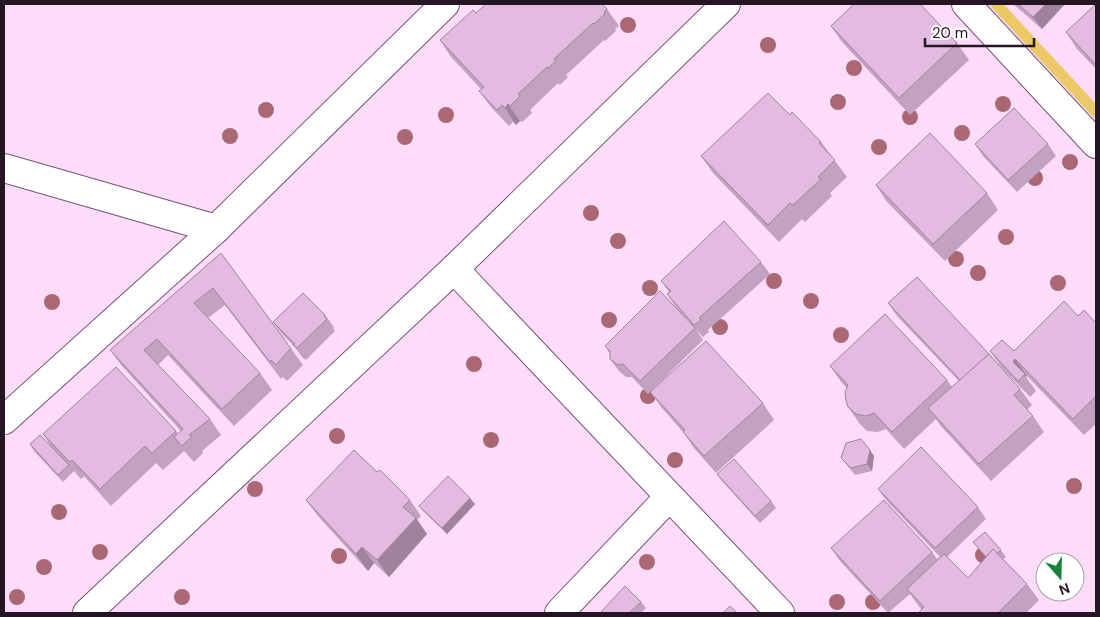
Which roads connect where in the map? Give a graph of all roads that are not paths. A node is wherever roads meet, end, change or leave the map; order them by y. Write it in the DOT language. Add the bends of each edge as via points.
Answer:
graph roads {
  1 [pos="445,4"];
  2 [pos="726,4"];
  3 [pos="966,4"];
  4 [pos="1096,144"];
  5 [pos="4,168"];
  6 [pos="216,229"];
  7 [pos="454,269"];
  8 [pos="4,420"];
  9 [pos="669,497"];
  10 [pos="87,613"];
  11 [pos="559,613"];
  12 [pos="780,613"];
  1 -- 6 [label="street"];
  2 -- 7 [label="street"];
  3 -- 4 [label="street"];
  5 -- 6 [label="street"];
  6 -- 8 [label="street"];
  7 -- 9 [label="street"];
  7 -- 10 [label="street"];
  9 -- 11 [label="street"];
  9 -- 12 [label="street"];
}
